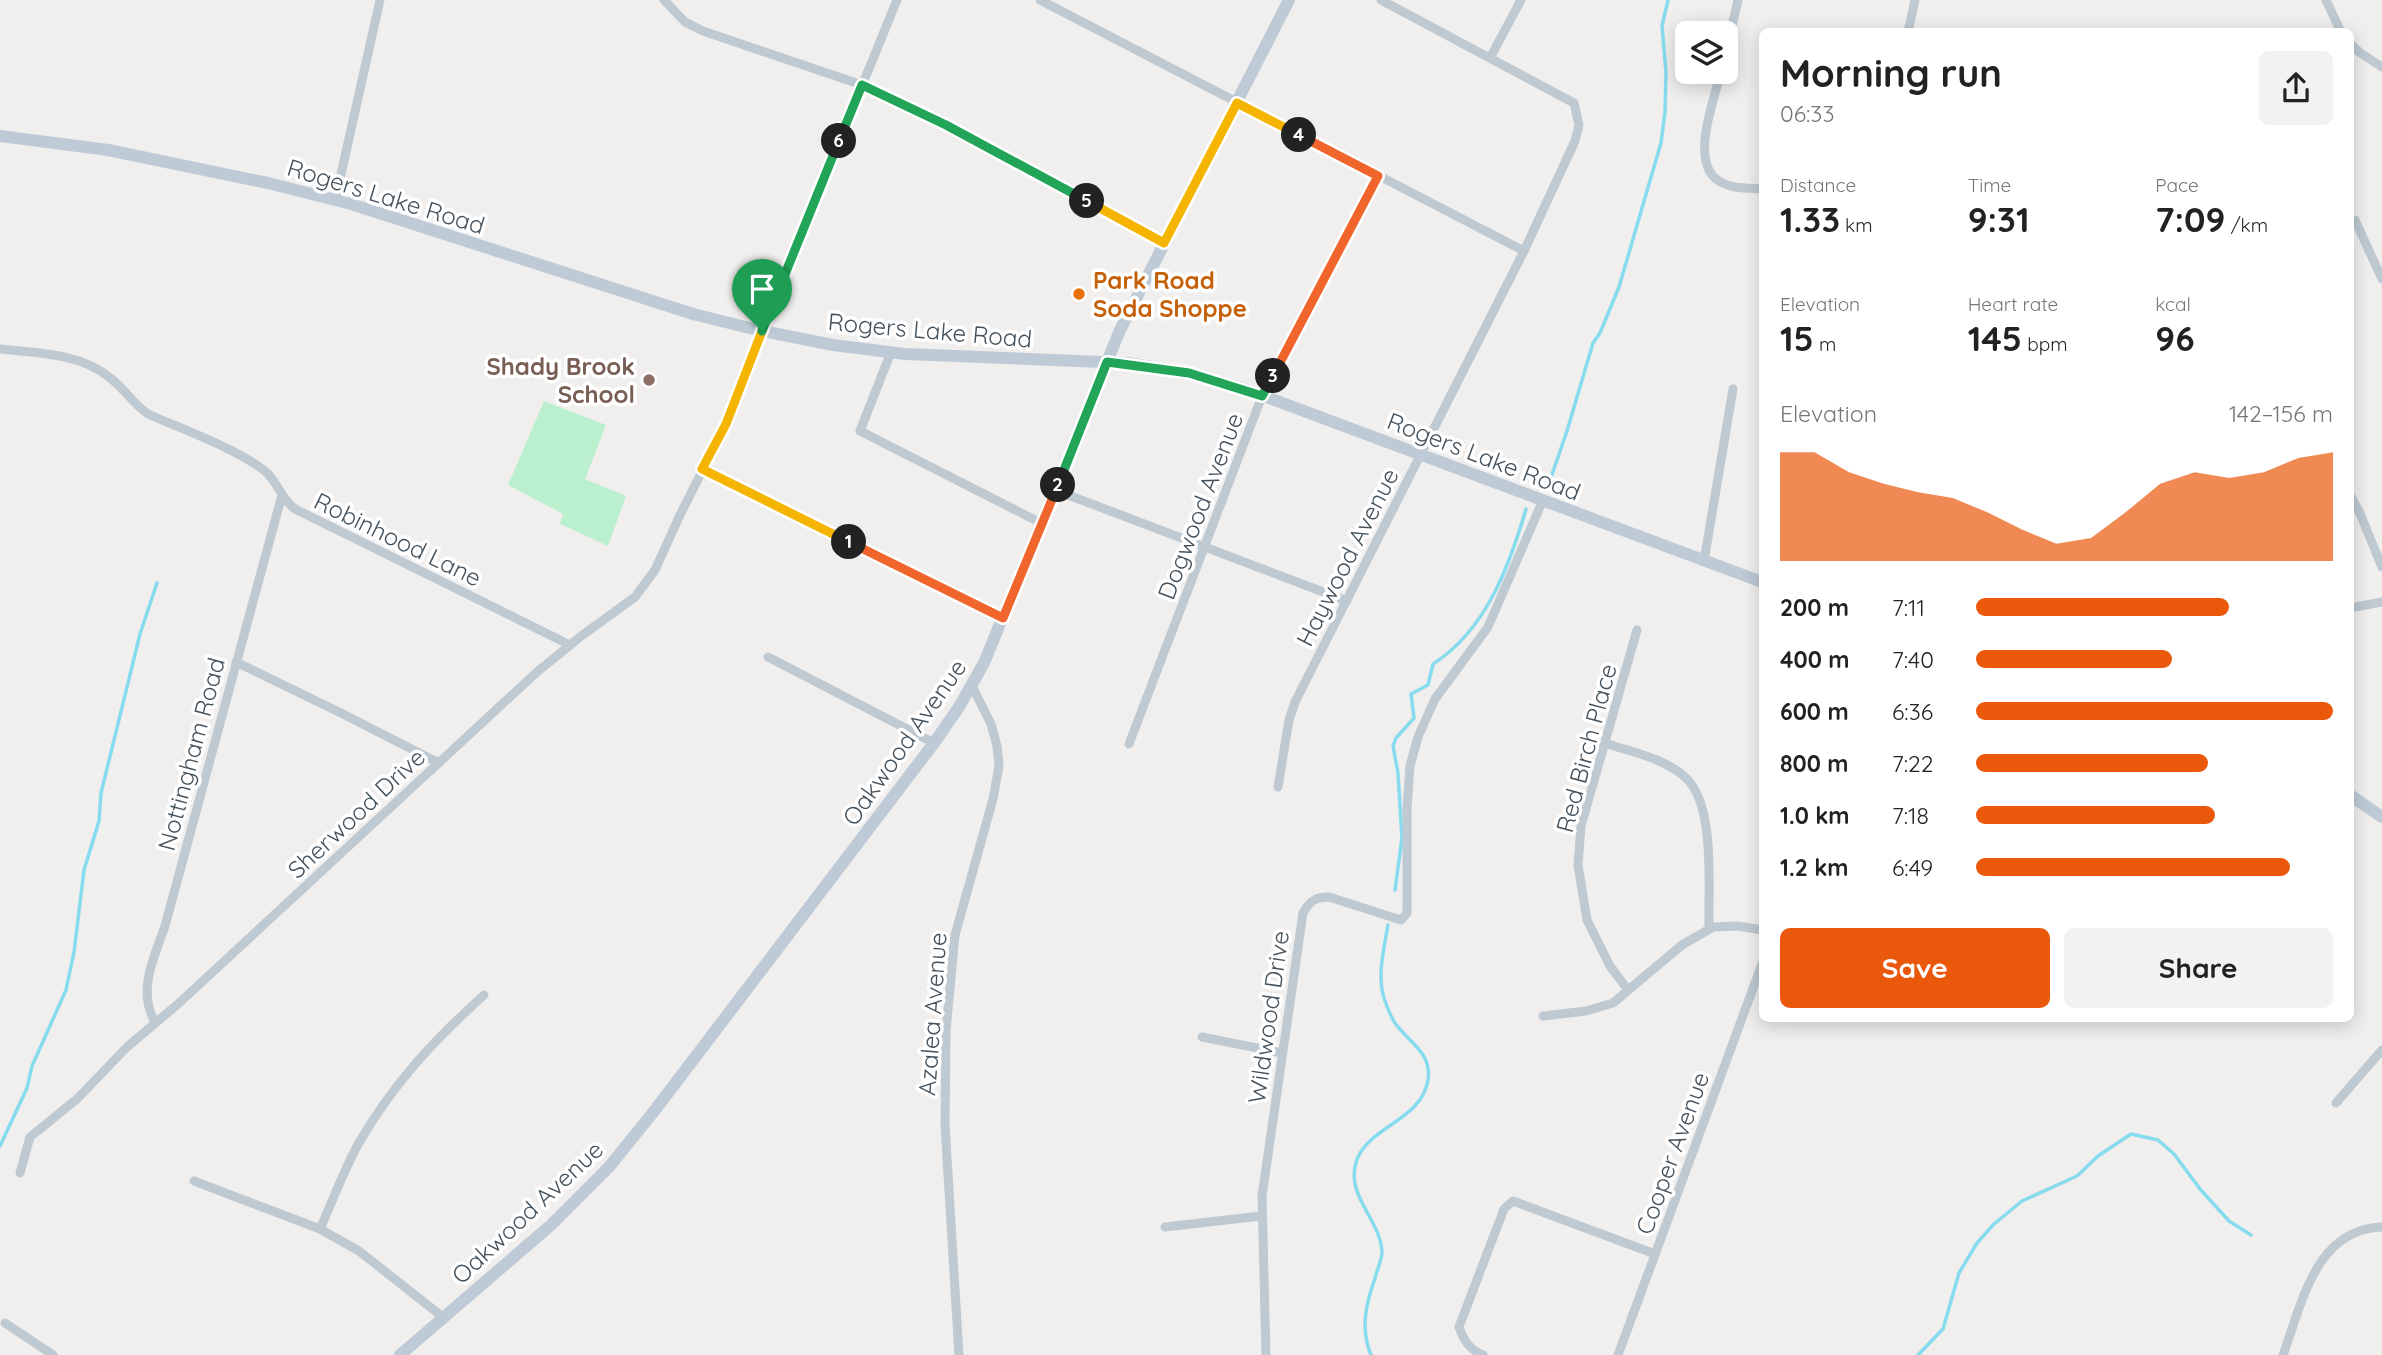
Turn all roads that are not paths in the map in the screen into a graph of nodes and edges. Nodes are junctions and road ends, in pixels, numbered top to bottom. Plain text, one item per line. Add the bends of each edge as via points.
1 (380, 0) edge
2 (664, 0) edge
3 (897, 0) edge
4 (1040, 0) edge
5 (1289, 0) edge
6 (1381, 0) edge
7 (1521, 0) edge
8 (1738, 0) edge
9 (1915, 0) edge
10 (2326, 0) edge
11 (1733, 21) edge
12 (1909, 28) edge
13 (2339, 28) edge
14 (2354, 47) edge
15 (1490, 58) junction
16 (2382, 67) edge
17 (1718, 84) edge
18 (862, 85) junction
19 (1237, 103) junction
20 (0, 137) edge
21 (1378, 176) junction
22 (1759, 189) edge
23 (335, 201) junction
24 (2355, 220) dead end
25 (1164, 243) junction
26 (1524, 251) junction
27 (2382, 279) edge
28 (762, 331) junction
29 (0, 349) edge
30 (891, 352) junction
31 (1107, 362) junction
32 (1733, 389) dead end
33 (1262, 396) junction
34 (1421, 455) junction
35 (702, 469) junction
36 (1055, 491) junction
37 (282, 495) junction
38 (1543, 500) junction
39 (2354, 502) edge
40 (1041, 523) junction
41 (1205, 547) junction
42 (1704, 561) junction
43 (2382, 567) edge
44 (1759, 581) edge
45 (1347, 601) junction
46 (2382, 602) edge
47 (2354, 607) edge
48 (1003, 618) junction
49 (1637, 630) dead end
50 (570, 645) junction
51 (768, 657) dead end
52 (236, 662) junction
53 (972, 687) junction
54 (934, 743) junction
55 (1605, 743) junction
56 (1129, 744) dead end
57 (439, 763) junction
58 (1278, 786) dead end
59 (2354, 798) edge
60 (2382, 817) edge
61 (1709, 929) junction
62 (1759, 930) edge
63 (1759, 972) edge
64 (1628, 990) junction
65 (484, 995) dead end
66 (1543, 1016) dead end
67 (155, 1023) junction
68 (1202, 1037) dead end
69 (2382, 1050) edge
70 (1282, 1053) junction
71 (2336, 1103) dead end
72 (20, 1172) dead end
73 (194, 1181) dead end
74 (1261, 1216) junction
75 (1165, 1227) dead end
76 (2382, 1227) edge
77 (320, 1229) junction
78 (1655, 1254) junction
79 (444, 1318) junction
80 (5, 1323) dead end
81 (53, 1355) edge
82 (400, 1355) edge
83 (959, 1355) edge
84 (1266, 1355) edge
85 (1483, 1355) edge
86 (1618, 1355) edge
87 (2283, 1355) edge

1 - 23 street
2 - 18 street via 685,22 703,31
3 - 18 street, Sherwood Drive
4 - 19 street
5 - 19 main road, Oakwood Avenue
6 - 15 street
7 - 15 street
8 - 11 street
9 - 12 street
10 - 13 street
14 - 16 street
15 - 26 street, Haywood Avenue via 1574,103 1579,125 1576,141
17 - 22 street via 1704,162 1720,182
18 - 25 street
18 - 28 street, Sherwood Drive
19 - 21 street
19 - 25 main road, Oakwood Avenue
20 - 23 main road, Rogers Lake Road via 169,162
21 - 26 street
21 - 33 street, Dogwood Avenue
23 - 28 main road, Rogers Lake Road via 682,311
24 - 27 street
25 - 31 main road, Oakwood Avenue
26 - 34 street, Haywood Avenue
28 - 30 main road, Rogers Lake Road
28 - 35 street, Sherwood Drive via 726,424
29 - 37 street, Robinhood Lane via 61,356 91,366 148,414 247,459 267,473
30 - 31 main road, Rogers Lake Road
30 - 40 street via 860,431
31 - 33 main road, Rogers Lake Road via 1189,373
31 - 36 main road, Oakwood Avenue
32 - 42 street
33 - 34 main road, Rogers Lake Road
33 - 41 street, Dogwood Avenue
34 - 38 main road, Rogers Lake Road
34 - 45 street, Haywood Avenue
35 - 48 street
35 - 50 street, Sherwood Drive via 654,570 635,597
36 - 40 main road, Oakwood Avenue
36 - 41 street
37 - 50 street, Robinhood Lane via 295,509
37 - 52 street, Nottingham Road
38 - 42 main road, Rogers Lake Road
38 - 70 street, Wildwood Drive via 1488,627 1435,699 1418,737 1407,808 1407,913 1401,920 1329,897 1310,901 1299,930
39 - 43 street
40 - 48 main road, Oakwood Avenue
41 - 45 street
41 - 56 street, Dogwood Avenue
42 - 44 main road, Rogers Lake Road
45 - 58 street, Haywood Avenue via 1295,702
46 - 47 street
48 - 53 main road, Oakwood Avenue
49 - 55 street, Red Birch Place
50 - 57 street, Sherwood Drive
51 - 54 street
52 - 57 street
52 - 67 street, Nottingham Road via 166,926 149,970 149,1008
53 - 54 main road, Oakwood Avenue
53 - 83 street, Azalea Avenue via 990,724 999,766 955,935 946,1031 945,1125
54 - 79 main road, Oakwood Avenue via 609,1167 551,1225
55 - 61 street via 1663,763 1686,778 1700,799 1707,824
55 - 64 street, Red Birch Place via 1581,826 1578,865 1587,920
57 - 67 street, Sherwood Drive
59 - 60 main road
61 - 62 street
61 - 64 street
63 - 78 street, Cooper Avenue
64 - 66 street via 1613,1003
65 - 77 street via 439,1036 395,1086 359,1142
67 - 72 street, Sherwood Drive via 30,1137
68 - 70 street
69 - 71 street
70 - 74 street, Wildwood Drive
73 - 77 street
74 - 75 street
74 - 84 street, Wildwood Drive
76 - 87 street via 2347,1235 2321,1261
77 - 79 street via 359,1251
78 - 85 street via 1513,1201 1503,1209 1459,1327 1472,1350
78 - 86 street, Cooper Avenue
79 - 82 main road, Oakwood Avenue
80 - 81 street

